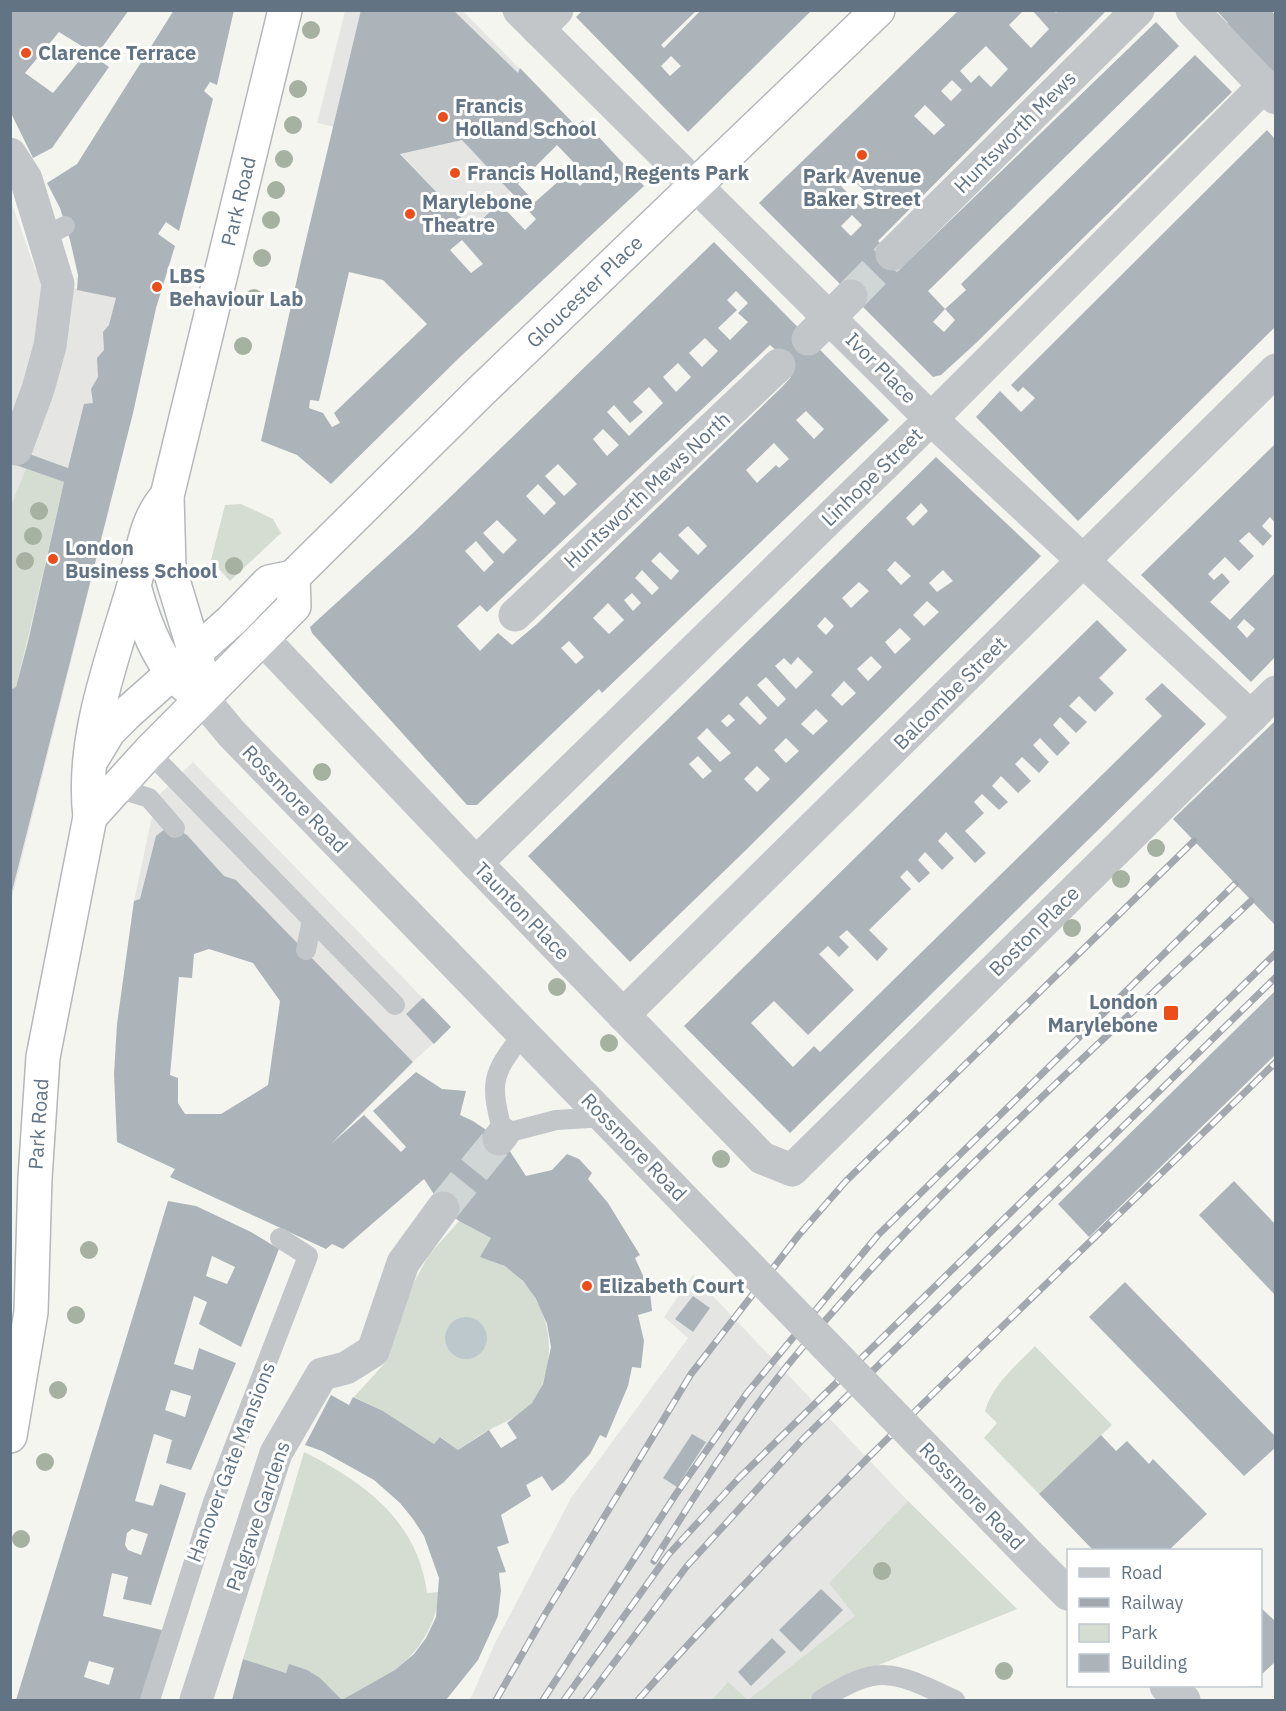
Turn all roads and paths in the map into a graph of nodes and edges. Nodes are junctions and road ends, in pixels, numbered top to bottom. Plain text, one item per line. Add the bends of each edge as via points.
1 (285, 10) edge
2 (878, 10) edge
3 (1138, 10) edge
4 (1192, 10) edge
5 (538, 17) edge
6 (1270, 92) edge
7 (10, 154) edge
8 (697, 187) junction
9 (892, 254) tunnel mouth
10 (779, 365) dead end
11 (1275, 370) edge
12 (932, 419) junction
13 (16, 449) dead end
14 (167, 496) junction
15 (1084, 560) junction
16 (293, 577) junction
17 (134, 586) junction
18 (515, 615) dead end
19 (262, 638) junction
20 (184, 662) junction
21 (1275, 692) edge
22 (202, 698) junction
23 (1251, 717) junction
24 (149, 752) junction
25 (92, 759) junction
26 (118, 788) junction
27 (90, 817) junction
28 (175, 828) dead end
29 (476, 863) junction
30 (312, 920) junction
31 (306, 950) dead end
32 (394, 1005) dead end
33 (623, 1015) junction
34 (524, 1033) junction
35 (606, 1117) junction
36 (792, 1170) joint
37 (443, 1208) tunnel mouth
38 (280, 1238) dead end
39 (10, 1436) edge
40 (1067, 1593) edge
41 (1167, 1687) edge
42 (150, 1701) edge
43 (196, 1701) edge
44 (821, 1701) edge
45 (955, 1701) edge
46 (1184, 1701) edge

1 - 14 highway, Park Road
2 - 8 highway, Gloucester Place
3 - 9 street, Huntsworth Mews
4 - 6 street
5 - 8 street, Ivor Place
6 - 12 street, Linhope Street
7 - 13 street via 55,231 58,284 55,320 38,389
8 - 12 street, Ivor Place
8 - 16 highway, Gloucester Place via 480,392
10 - 18 street, Huntsworth Mews North
11 - 15 street, Balcombe Street
12 - 15 street, Ivor Place
12 - 29 street, Linhope Street
14 - 17 highway, Park Road via 151,519
14 - 20 highway, Park Road via 169,567
15 - 23 street, Ivor Place
15 - 33 street, Balcombe Street
16 - 19 highway via 294,606
16 - 20 highway, Gloucester Place via 269,582
17 - 20 highway, Park Road via 150,630
17 - 25 highway, Park Road via 97,711
19 - 22 highway
19 - 29 street, Taunton Place
20 - 22 highway, Park Road via 203,686
20 - 25 highway, Park Road via 109,731
21 - 23 street, Boston Place
22 - 24 highway
22 - 34 street, Rossmore Road via 232,734
23 - 36 street, Boston Place
24 - 26 highway
24 - 30 lane
25 - 27 highway, Park Road via 86,783
26 - 27 highway
26 - 28 lane via 149,798
27 - 39 highway, Park Road via 43,1057 31,1312
29 - 33 street, Taunton Place
30 - 31 lane
30 - 32 lane
33 - 36 street, Taunton Place via 762,1158
34 - 35 street, Rossmore Road
34 - 35 lane via 495,1079 493,1091 501,1137 556,1120
35 - 40 street, Rossmore Road, bridge
37 - 43 street, Palgrave Gardens via 403,1263 373,1350 346,1368 322,1374 276,1453
38 - 42 lane, Hanover Gate Mansions via 308,1256 213,1502
41 - 46 street
44 - 45 lane via 846,1684 881,1673 904,1677

